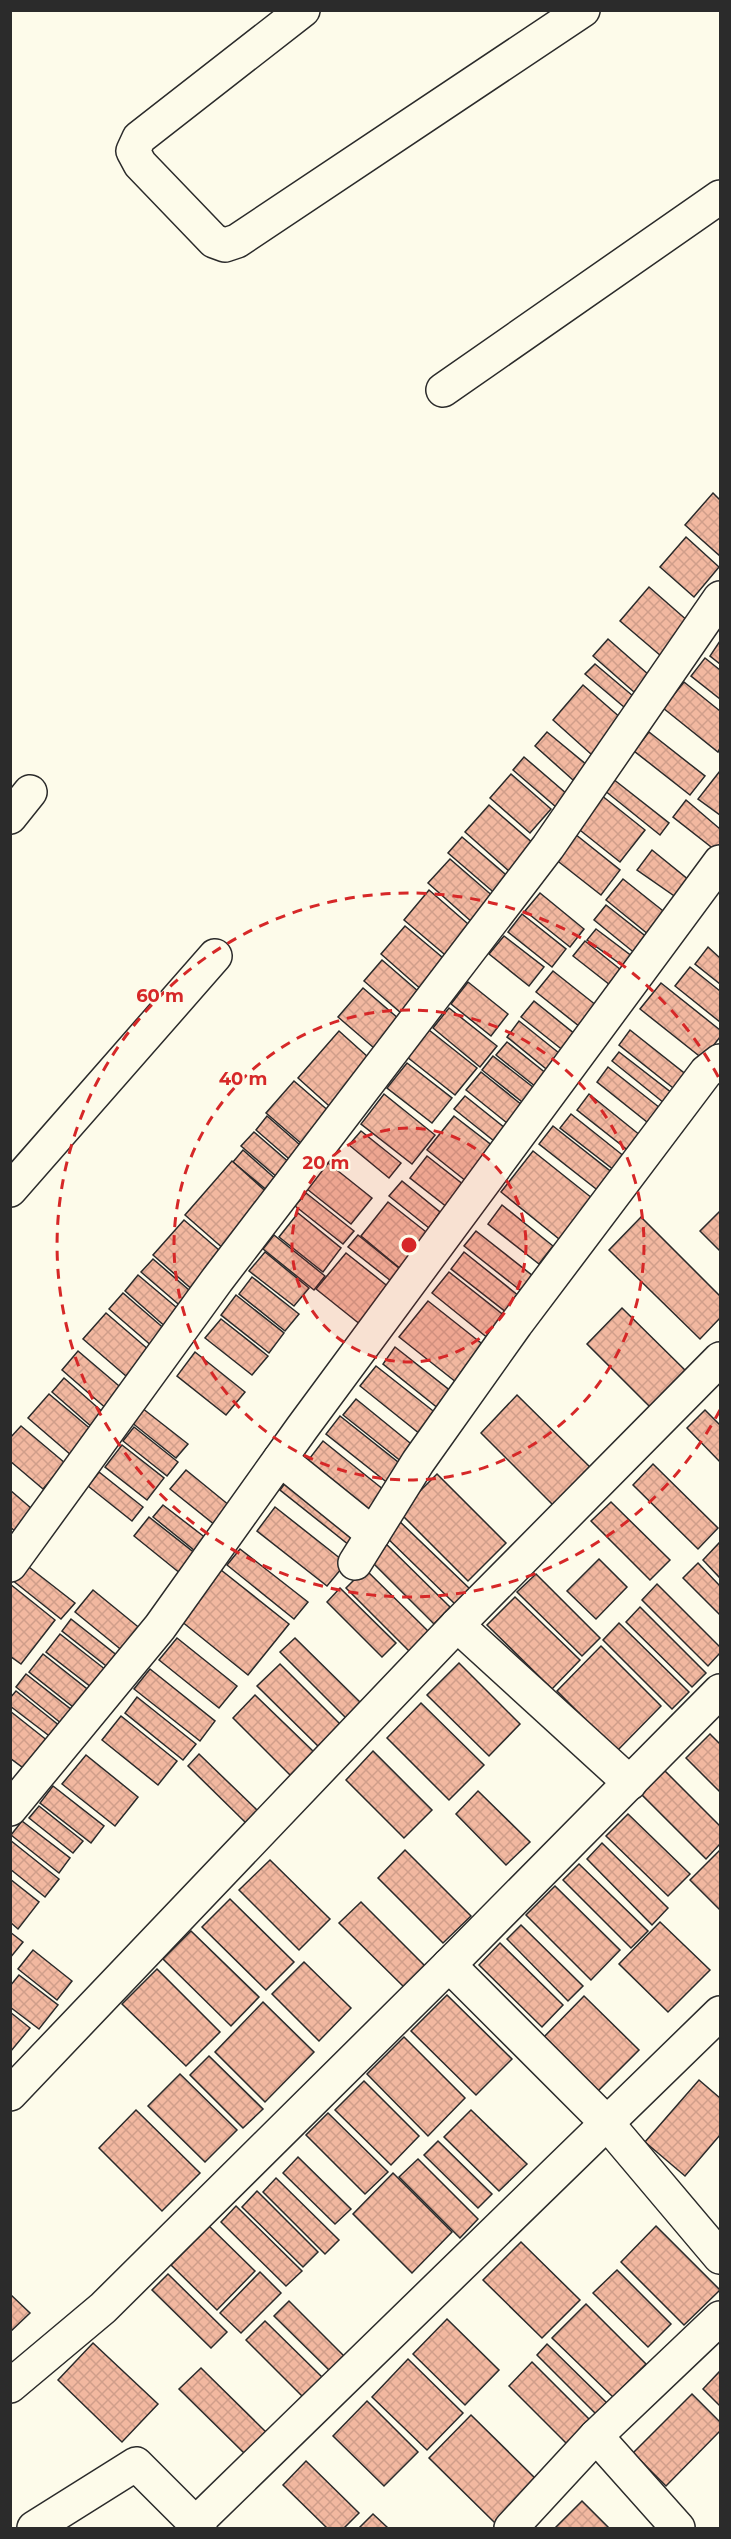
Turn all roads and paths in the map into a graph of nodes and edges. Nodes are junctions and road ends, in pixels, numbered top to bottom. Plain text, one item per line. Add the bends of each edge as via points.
1 (303, 10) edge
2 (583, 10) edge
3 (720, 197) edge
4 (443, 390) dead end
5 (720, 598) edge
6 (720, 862) edge
7 (216, 956) dead end
8 (720, 1061) edge
9 (10, 1190) edge
10 (720, 1359) edge
11 (280, 1459) junction
12 (374, 1534) junction
13 (356, 1563) dead end
14 (10, 1565) edge
15 (457, 1625) junction
16 (720, 1691) edge
17 (630, 1783) junction
18 (10, 1809) edge
19 (449, 1965) junction
20 (720, 2013) edge
21 (10, 2094) edge
22 (606, 2122) junction
23 (720, 2257) edge
24 (720, 2318) edge
25 (10, 2386) edge
26 (596, 2436) junction
27 (198, 2526) edge
28 (34, 2529) edge
29 (511, 2529) edge
30 (678, 2529) edge

1 - 2 street via 139,138 133,152 214,241 237,242
3 - 4 street
5 - 14 street via 548,847 217,1280
6 - 11 street
7 - 9 street
8 - 12 street via 706,1072 516,1324 418,1462
10 - 15 street
11 - 12 street
11 - 18 street via 159,1627
12 - 13 street
15 - 17 street
15 - 21 street
16 - 17 street
17 - 19 street
19 - 22 street
19 - 25 street via 103,2308
20 - 22 street
22 - 23 street
22 - 27 street
24 - 26 street
26 - 29 street
26 - 30 street
27 - 28 street via 136,2464

